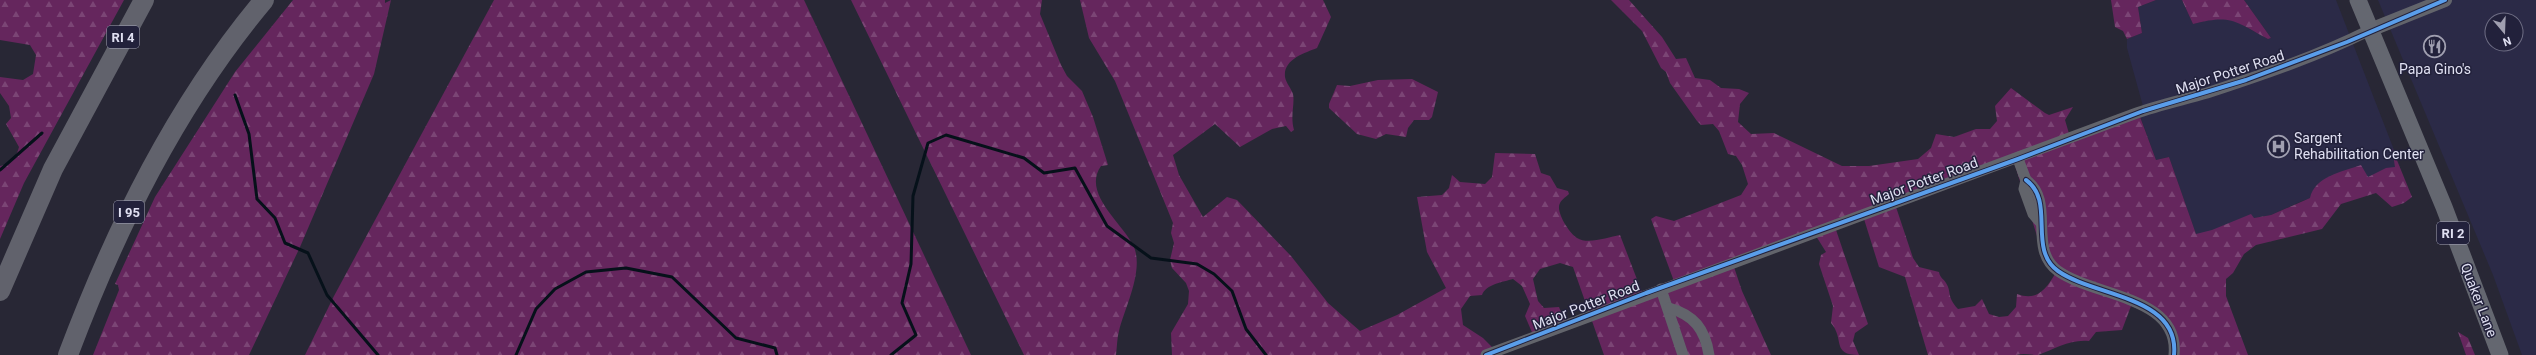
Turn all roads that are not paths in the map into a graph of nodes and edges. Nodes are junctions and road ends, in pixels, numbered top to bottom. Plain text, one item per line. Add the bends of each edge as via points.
1 (144, 0) edge
2 (152, 0) edge
3 (264, 0) edge
4 (2358, 0) edge
5 (2445, 0) edge
6 (2370, 30) junction
7 (103, 74) junction
8 (2018, 159) junction
9 (1661, 289) junction
10 (0, 291) edge
11 (1669, 308) junction
12 (68, 355) edge
13 (1486, 355) edge
14 (1683, 355) edge
15 (1708, 355) edge
16 (2174, 355) edge
17 (2500, 355) edge

1 - 7 highway, RI 4
2 - 7 highway
3 - 12 highway, I 95 via 205,77 168,137 120,231
4 - 6 main road, Quaker Lane / RI 2
5 - 6 street
6 - 8 street, Major Potter Road via 2347,42 2246,80 2143,111
6 - 17 main road, Quaker Lane / RI 2 via 2444,207
7 - 10 highway via 53,169
8 - 9 street, Major Potter Road
8 - 16 street via 2026,180 2024,189 2033,214 2040,222 2044,251 2053,267 2082,284 2155,311 2165,320 2170,330
9 - 11 street
9 - 13 street, Major Potter Road
11 - 14 street
11 - 15 street via 1692,317 1700,326

